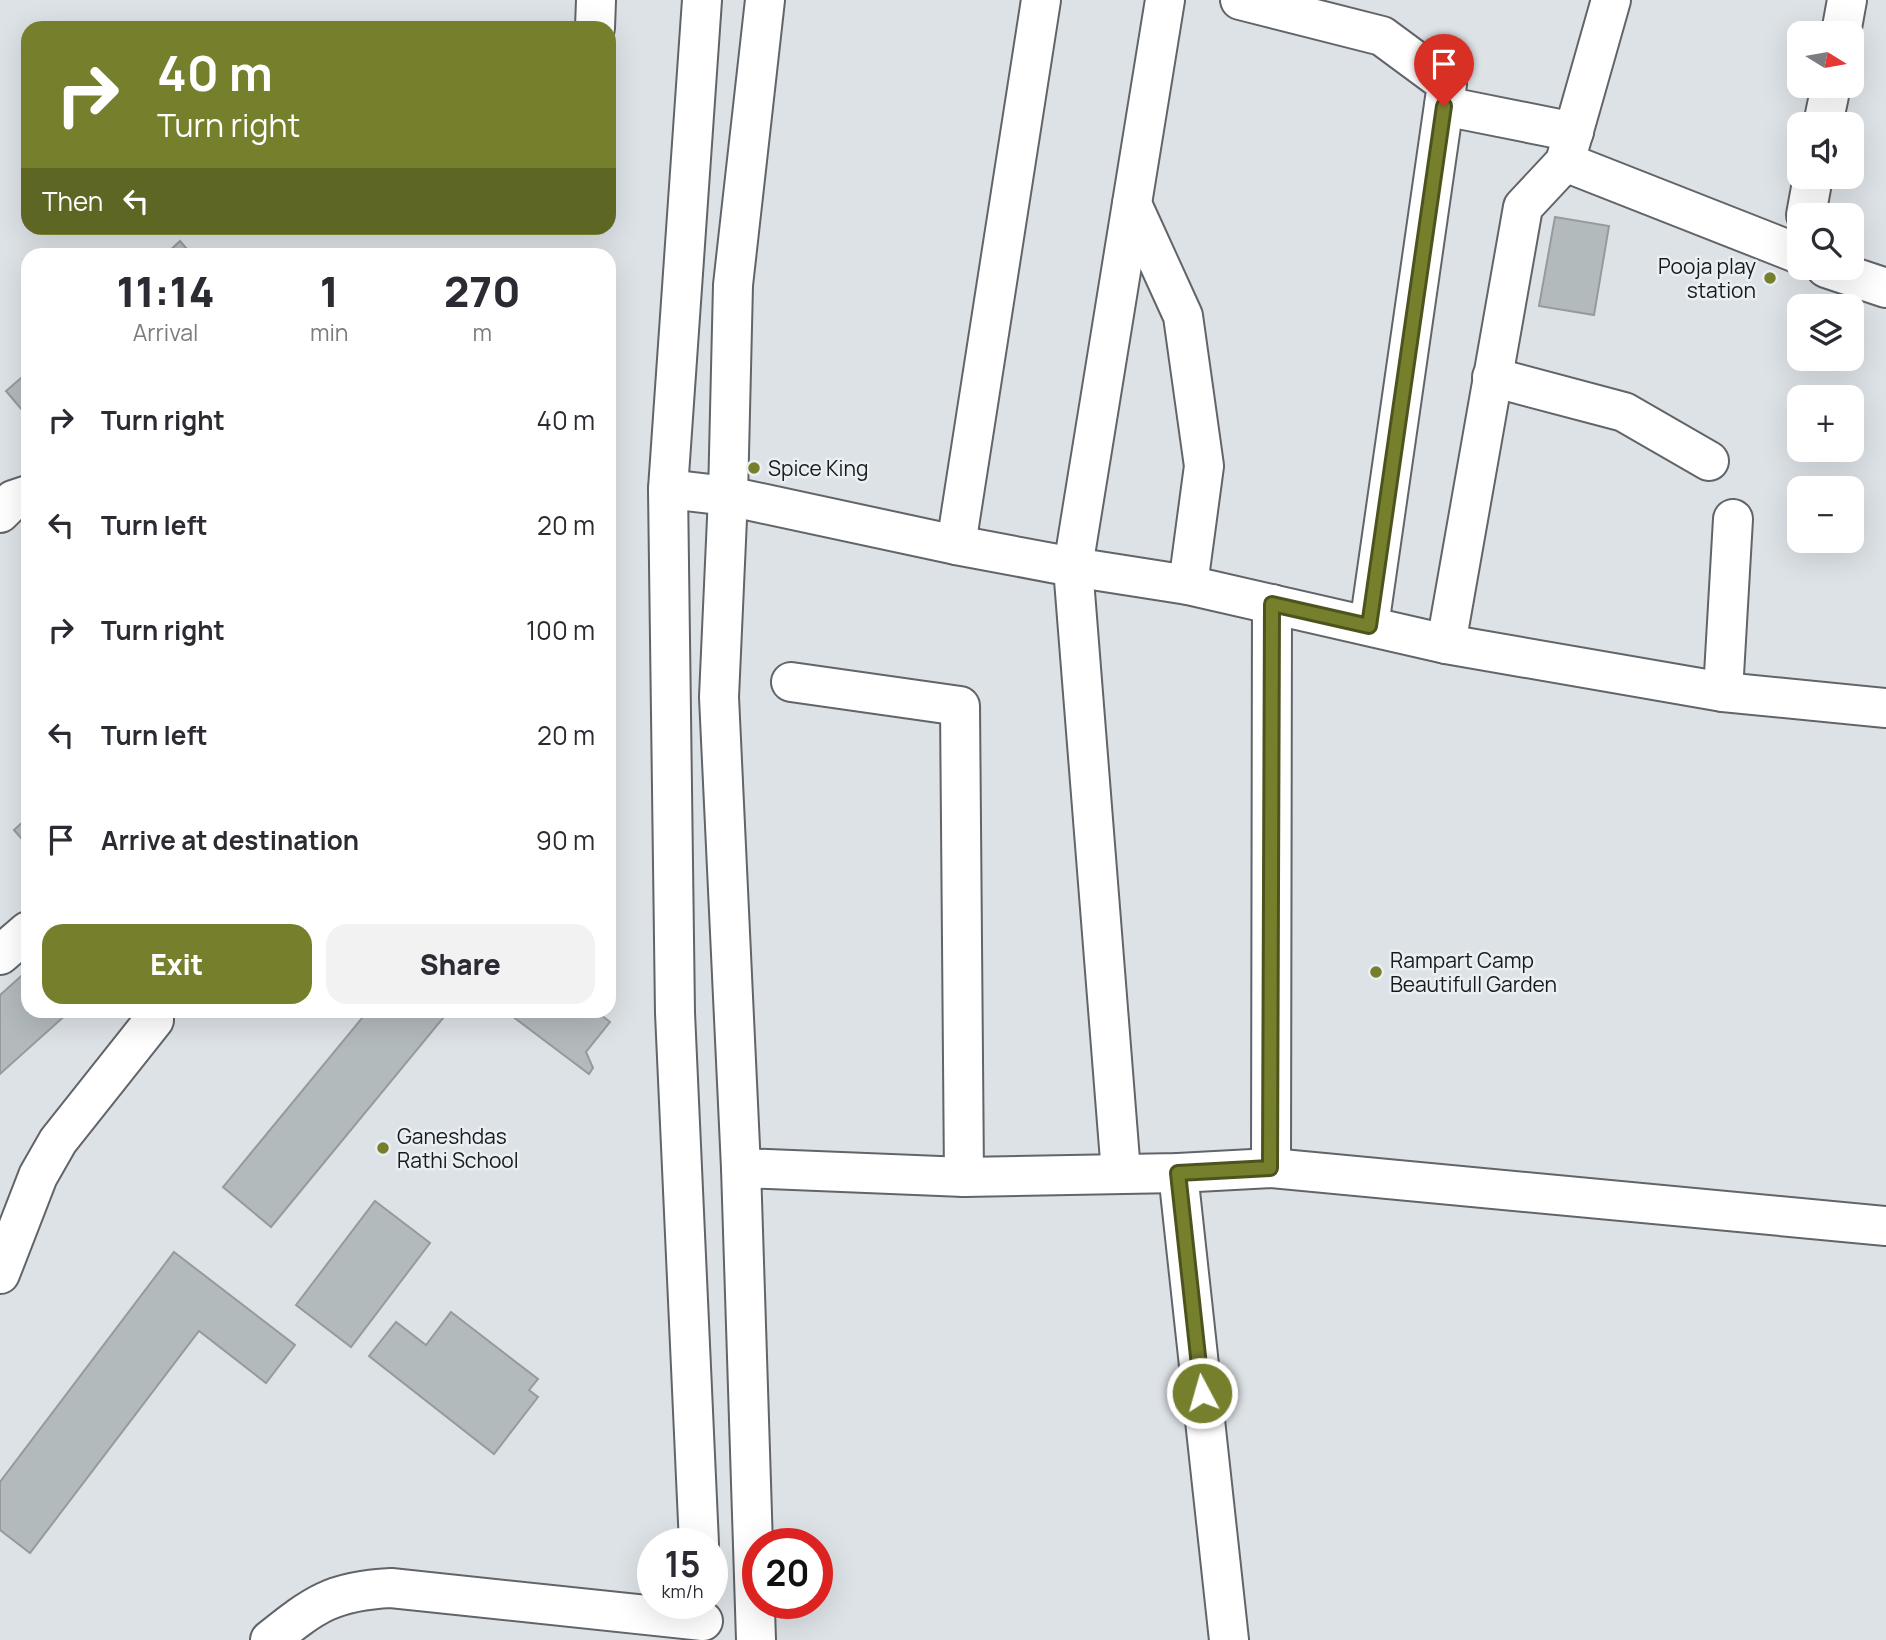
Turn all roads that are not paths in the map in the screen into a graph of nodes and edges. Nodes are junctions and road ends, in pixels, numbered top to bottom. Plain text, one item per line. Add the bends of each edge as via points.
1 (597, 0) edge
2 (702, 0) edge
3 (765, 0) edge
4 (1041, 0) edge
5 (1165, 0) edge
6 (1240, 0) edge
7 (1611, 0) edge
8 (1847, 0) edge
9 (596, 21) edge
10 (1843, 21) edge
11 (1444, 106) junction
12 (1570, 147) junction
13 (1132, 204) junction
14 (1787, 248) edge
15 (1862, 280) edge
16 (1886, 288) edge
17 (1492, 377) junction
18 (1709, 461) dead end
19 (668, 489) junction
20 (728, 496) junction
21 (21, 497) edge
22 (0, 513) edge
23 (1733, 519) dead end
24 (956, 545) junction
25 (1073, 567) junction
26 (1188, 585) junction
27 (1272, 604) junction
28 (1369, 626) junction
29 (1446, 644) junction
30 (791, 682) dead end
31 (1723, 692) junction
32 (1886, 707) edge
33 (21, 937) edge
34 (0, 955) edge
35 (154, 1020) dead end
36 (741, 1168) junction
37 (1270, 1168) junction
38 (1121, 1173) junction
39 (1178, 1173) junction
40 (964, 1177) junction
41 (1886, 1226) edge
42 (0, 1274) edge
43 (749, 1415) junction
44 (694, 1419) junction
45 (698, 1528) edge
46 (703, 1621) edge
47 (270, 1640) edge
48 (757, 1640) edge
49 (1229, 1640) edge

1 - 9 street
2 - 19 street
3 - 20 street via 733,285
4 - 24 street
5 - 13 street
6 - 11 street via 1382,36 1447,83
7 - 12 street
8 - 10 street
11 - 12 street
11 - 28 street
12 - 14 street
12 - 17 street via 1523,207
13 - 25 street
13 - 26 street via 1184,316 1204,466
15 - 16 street
17 - 18 street via 1624,412
17 - 29 street
19 - 20 street
19 - 44 street via 675,1013
20 - 24 street
20 - 36 street via 719,697
21 - 22 street
23 - 31 street
24 - 25 street
25 - 26 street
25 - 38 street
26 - 27 street
27 - 28 street
27 - 37 street
28 - 29 street
29 - 31 street
30 - 40 street via 960,706
31 - 32 street
33 - 34 street
35 - 42 street via 58,1141 38,1176
36 - 40 street
36 - 43 street
37 - 39 street
37 - 41 street
38 - 39 street
38 - 40 street
39 - 49 street
43 - 44 street
43 - 48 street
44 - 45 street
46 - 47 street via 381,1588 336,1595 309,1608

